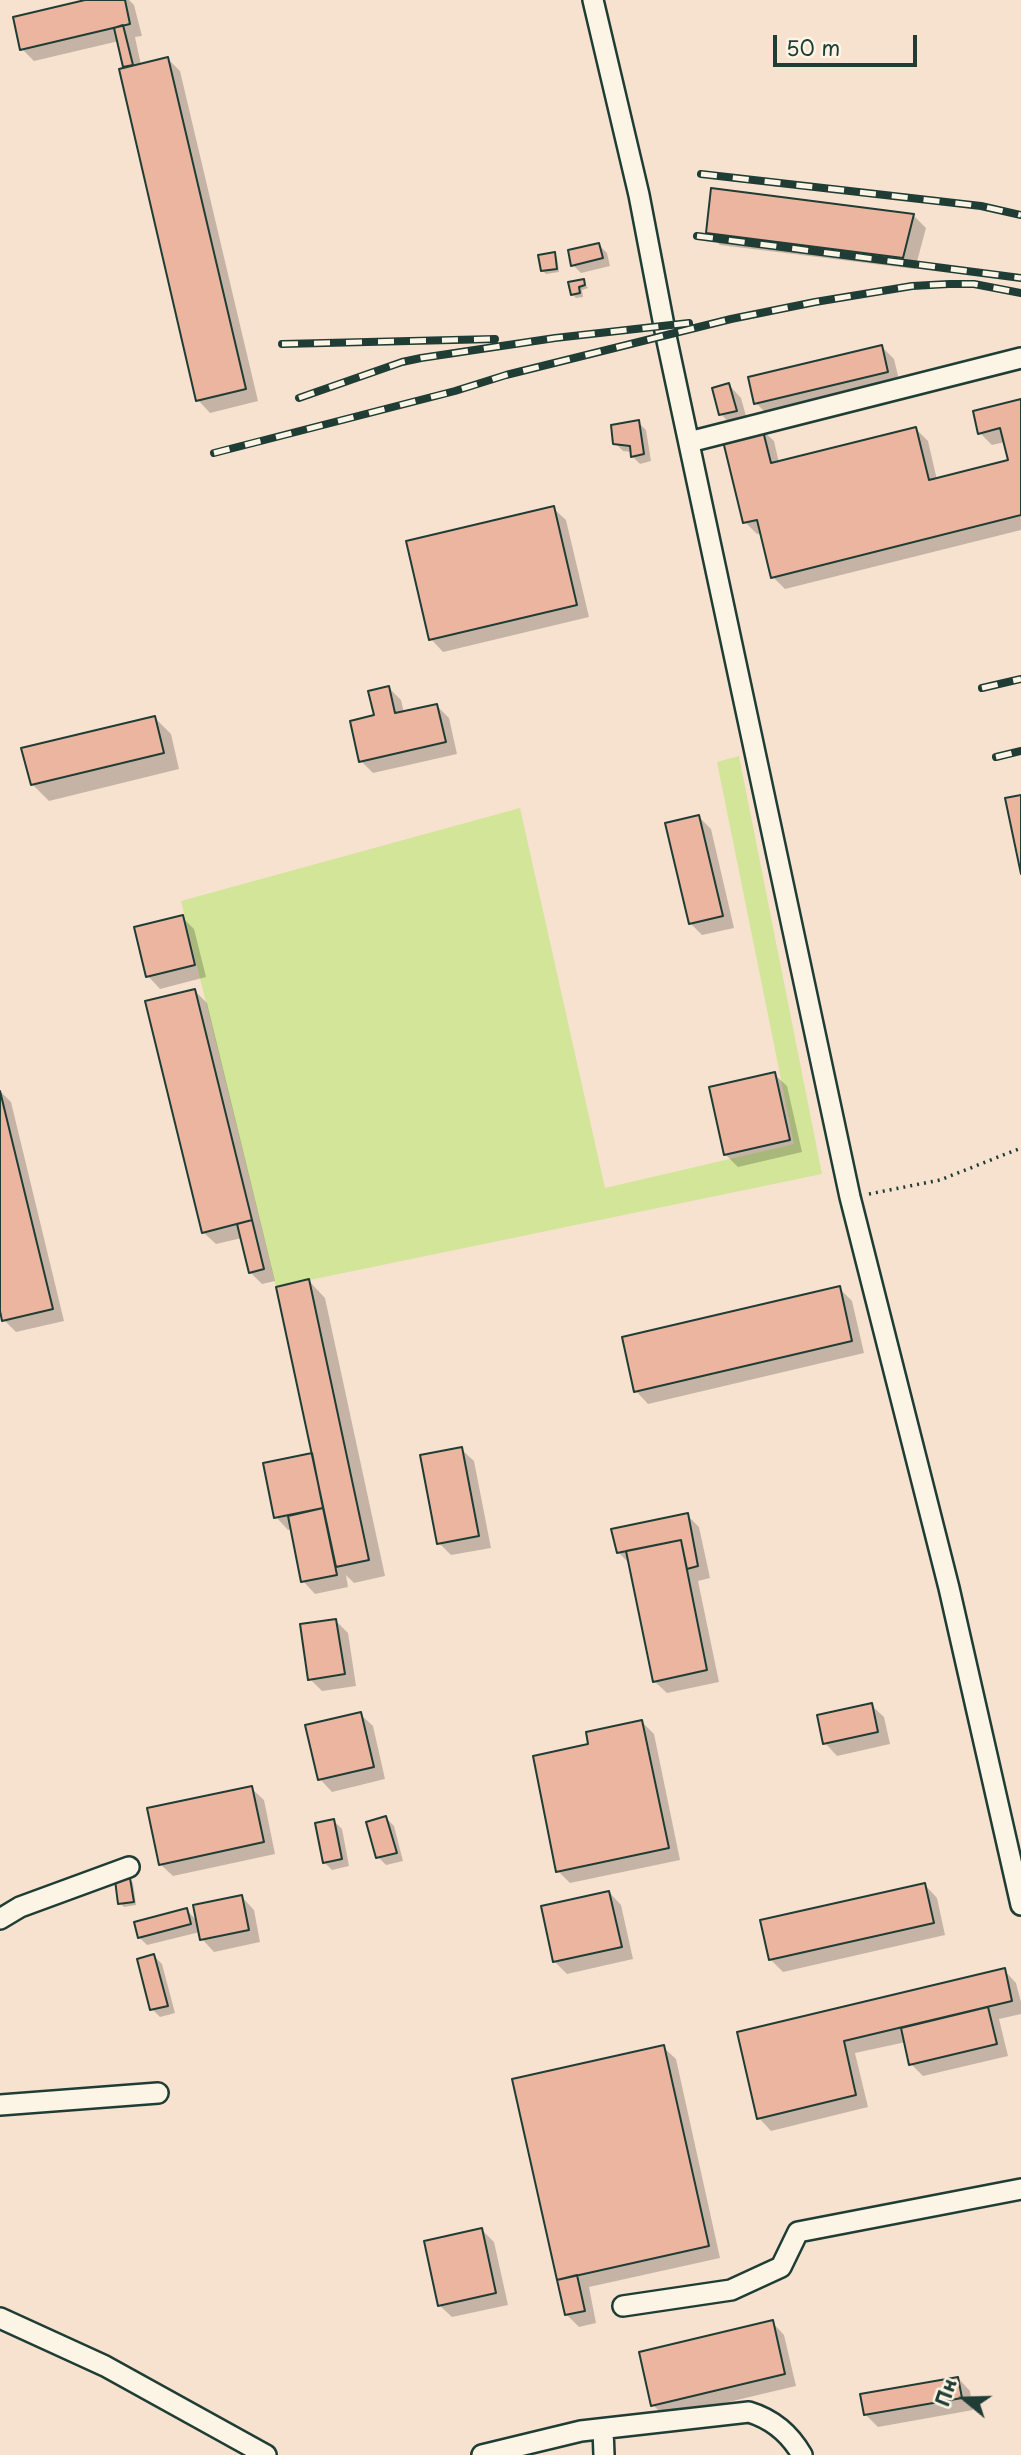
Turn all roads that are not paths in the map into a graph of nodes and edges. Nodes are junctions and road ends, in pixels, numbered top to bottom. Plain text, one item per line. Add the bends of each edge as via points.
1 (593, 0) edge
2 (1021, 358) edge
3 (689, 442) junction
4 (129, 1867) dead end
5 (1021, 1905) edge
6 (0, 1919) edge
7 (158, 2093) dead end
8 (0, 2105) edge
9 (1021, 2189) edge
10 (623, 2306) dead end
11 (0, 2318) edge
12 (603, 2429) junction
13 (265, 2455) edge
14 (482, 2455) edge
15 (604, 2455) edge
16 (802, 2455) edge

1 - 3 street via 639,195
2 - 3 street
3 - 5 street via 850,1197 949,1588
4 - 6 street via 20,1907
7 - 8 street
9 - 10 street via 798,2232 781,2267 731,2290
11 - 13 street via 105,2366
12 - 14 street
12 - 15 street
12 - 16 street via 749,2412 766,2417

